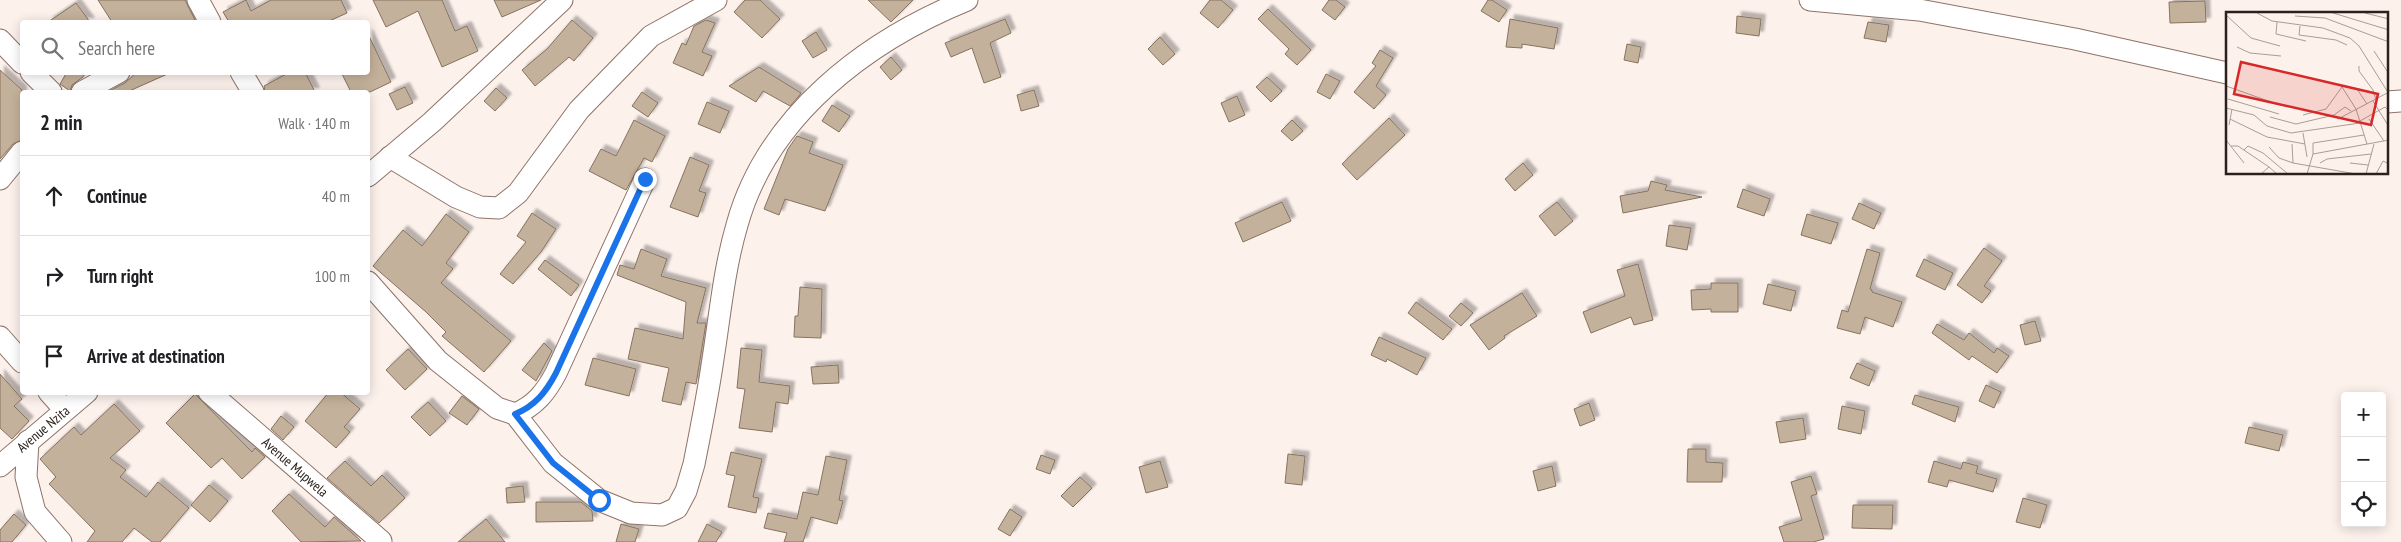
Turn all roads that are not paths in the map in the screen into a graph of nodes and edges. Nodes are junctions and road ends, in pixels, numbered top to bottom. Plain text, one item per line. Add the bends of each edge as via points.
1 (198, 0) edge
2 (562, 0) edge
3 (716, 0) edge
4 (967, 0) edge
5 (1810, 0) edge
6 (209, 20) edge
7 (0, 40) edge
8 (20, 61) edge
9 (2226, 73) edge
10 (35, 75) edge
11 (113, 75) edge
12 (243, 75) edge
13 (49, 90) edge
14 (86, 90) edge
15 (252, 90) edge
16 (2401, 101) edge
17 (2388, 102) edge
18 (20, 154) edge
19 (390, 157) junction
20 (370, 174) edge
21 (0, 179) edge
22 (645, 179) dead end
23 (370, 284) edge
24 (0, 337) edge
25 (20, 360) edge
26 (52, 395) edge
27 (83, 395) edge
28 (212, 395) edge
29 (65, 410) junction
30 (515, 414) junction
31 (28, 441) junction
32 (0, 466) edge
33 (61, 542) edge
34 (381, 542) edge

1 - 6 street
2 - 19 street
3 - 19 street via 651,36 579,110 518,193 499,208 480,207 456,197
4 - 30 street via 927,16 853,65 810,102 781,134 754,177 737,224 725,276 694,464 677,508 662,515 631,513 599,500 553,463
5 - 9 street via 1919,10 2075,38
7 - 8 street
10 - 13 street
11 - 14 street
12 - 15 street
16 - 17 street
18 - 21 street
19 - 20 street
22 - 30 street via 556,373 536,401
23 - 30 street via 438,361 496,408
24 - 25 street
26 - 29 street
27 - 29 street, Avenue Nzita
28 - 34 street, Avenue Mupwela
29 - 31 street, Avenue Nzita
31 - 32 street, Avenue Nzita
31 - 33 street via 26,476 35,512

